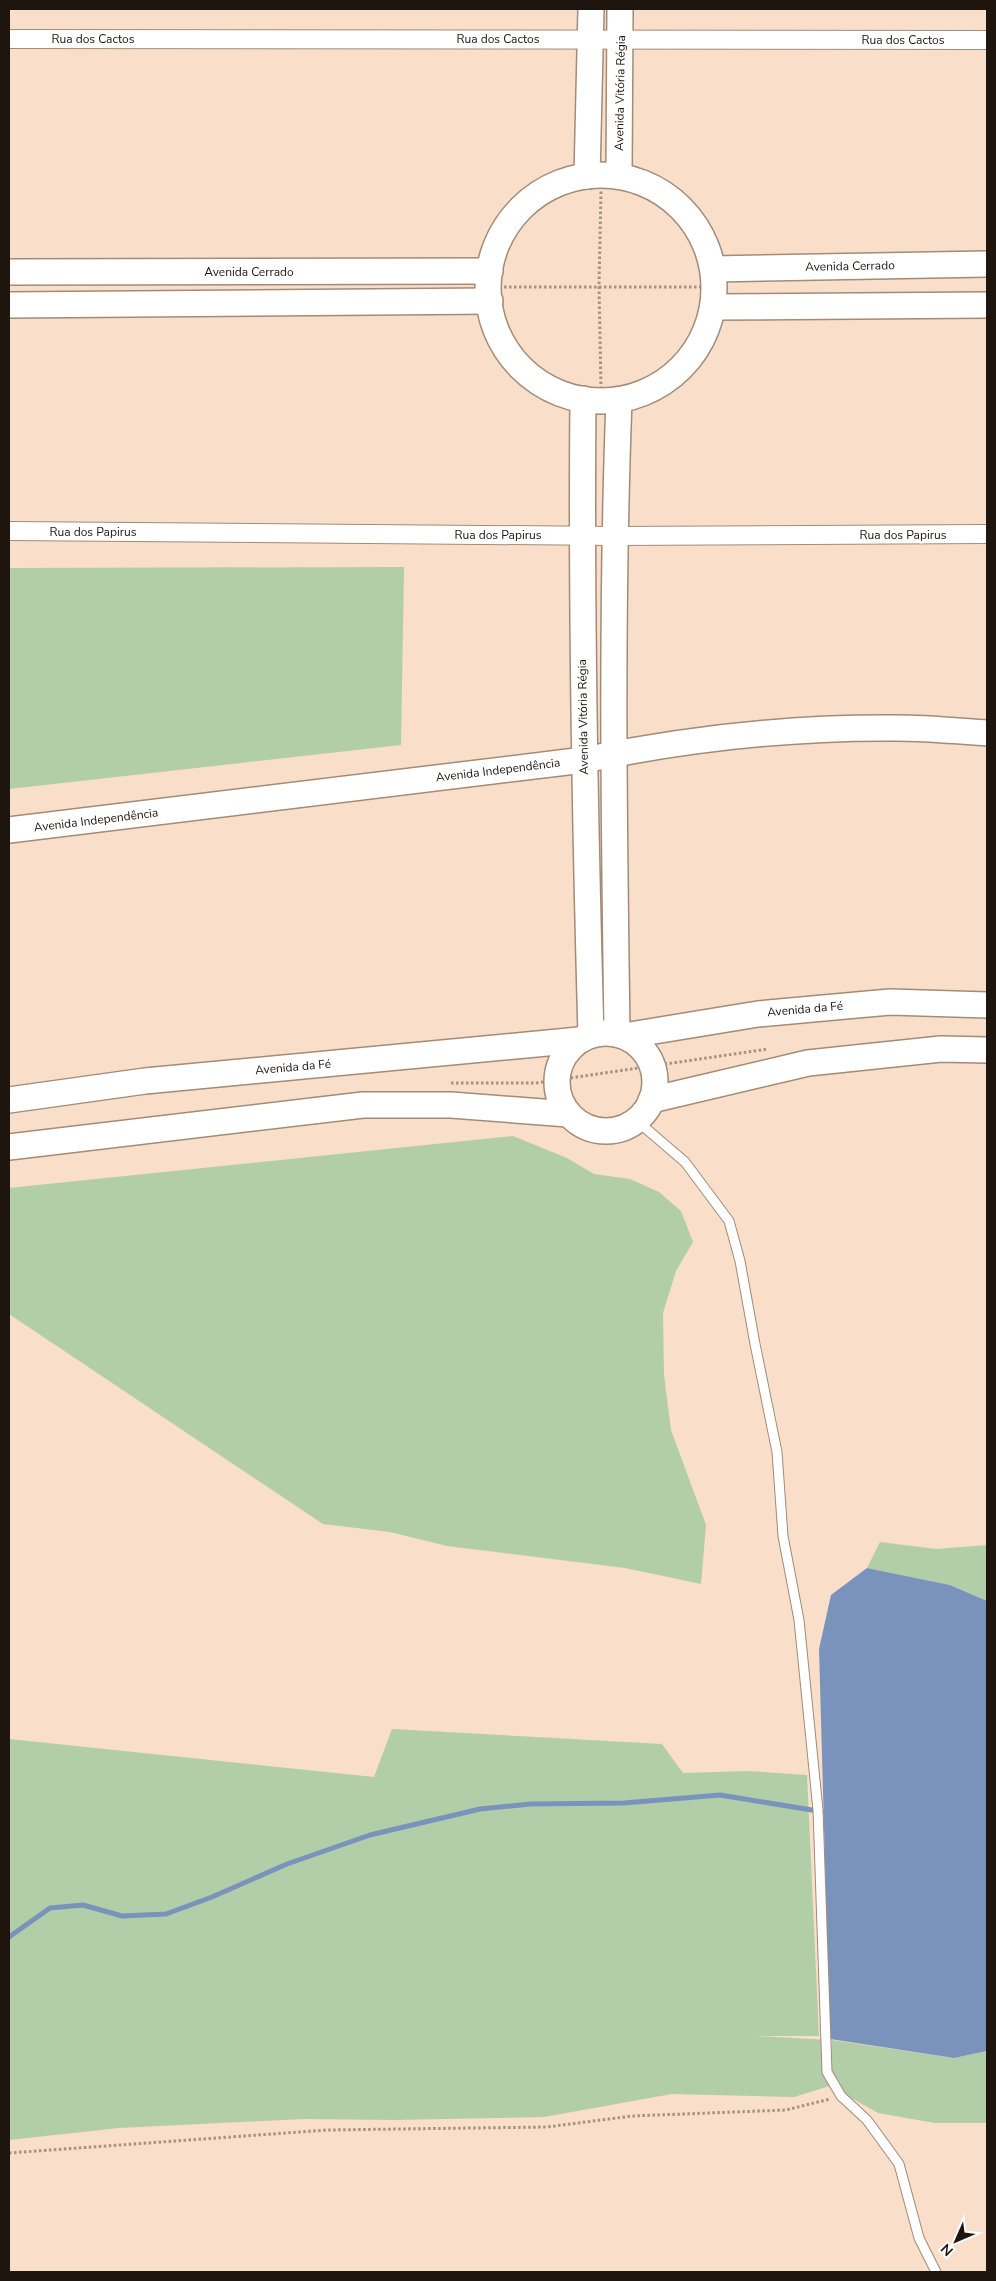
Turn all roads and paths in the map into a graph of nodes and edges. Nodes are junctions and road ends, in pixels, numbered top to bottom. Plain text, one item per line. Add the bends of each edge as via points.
1 (591, 9) edge
2 (620, 9) edge
3 (9, 39) edge
4 (591, 40) junction
5 (621, 40) junction
6 (987, 40) edge
7 (586, 176) junction
8 (619, 176) junction
9 (987, 264) edge
10 (713, 269) junction
11 (490, 271) junction
12 (9, 272) edge
13 (490, 301) junction
14 (9, 305) edge
15 (987, 305) edge
16 (713, 307) junction
17 (583, 399) junction
18 (619, 400) junction
19 (9, 531) edge
20 (987, 534) edge
21 (581, 535) junction
22 (614, 536) junction
23 (987, 732) edge
24 (613, 754) junction
25 (584, 760) junction
26 (9, 830) edge
27 (987, 1005) edge
28 (620, 1035) junction
29 (585, 1037) junction
30 (769, 1049) dead end
31 (987, 1050) edge
32 (652, 1066) junction
33 (557, 1080) junction
34 (447, 1083) dead end
35 (9, 1100) edge
36 (651, 1100) junction
37 (568, 1114) junction
38 (636, 1120) junction
39 (9, 1147) edge
40 (841, 2096) junction
41 (9, 2153) edge
42 (936, 2272) edge

1 - 4 street
2 - 5 street, Avenida Vitória Régia
3 - 4 street, Rua dos Cactos
4 - 5 street, Rua dos Cactos
4 - 7 street
5 - 6 street, Rua dos Cactos
5 - 8 street, Avenida Vitória Régia
7 - 8 street
7 - 11 street via 558,183 533,198 512,218 498,243
8 - 10 street via 652,187 681,207 702,236
9 - 10 street, Avenida Cerrado
10 - 16 street
11 - 12 street, Avenida Cerrado
11 - 13 street
13 - 14 street
13 - 17 street via 494,321 513,358 544,385
15 - 16 street
16 - 18 street via 702,340 681,369 653,389
17 - 18 street
17 - 21 street, Avenida Vitória Régia
18 - 22 street
19 - 21 street, Rua dos Papirus
20 - 22 street, Rua dos Papirus
21 - 22 street, Rua dos Papirus
21 - 25 street, Avenida Vitória Régia
22 - 24 street
23 - 24 street, Avenida Independência via 897,728 764,733
24 - 25 street, Avenida Independência
24 - 28 street
25 - 26 street, Avenida Independência
25 - 29 street, Avenida Vitória Régia
27 - 28 street, Avenida da Fé via 890,1002 758,1014
28 - 29 street, Avenida da Fé via 604,1032
28 - 32 street via 644,1052
29 - 33 street via 568,1049 561,1061
29 - 35 street, Avenida da Fé via 145,1081
30 - 32 path
31 - 36 street via 941,1049 808,1063
32 - 33 path
32 - 36 street via 654,1088
33 - 34 path
33 - 37 street via 561,1102
36 - 38 street
37 - 38 street via 594,1129 623,1128
37 - 39 street via 451,1105 362,1105
38 - 40 lane via 685,1162 729,1221 740,1260 777,1452 783,1536 800,1620 818,1810 827,2072
40 - 41 path via 786,2110 632,2116 547,2127 327,2130
40 - 42 lane via 867,2120 899,2164 919,2238

